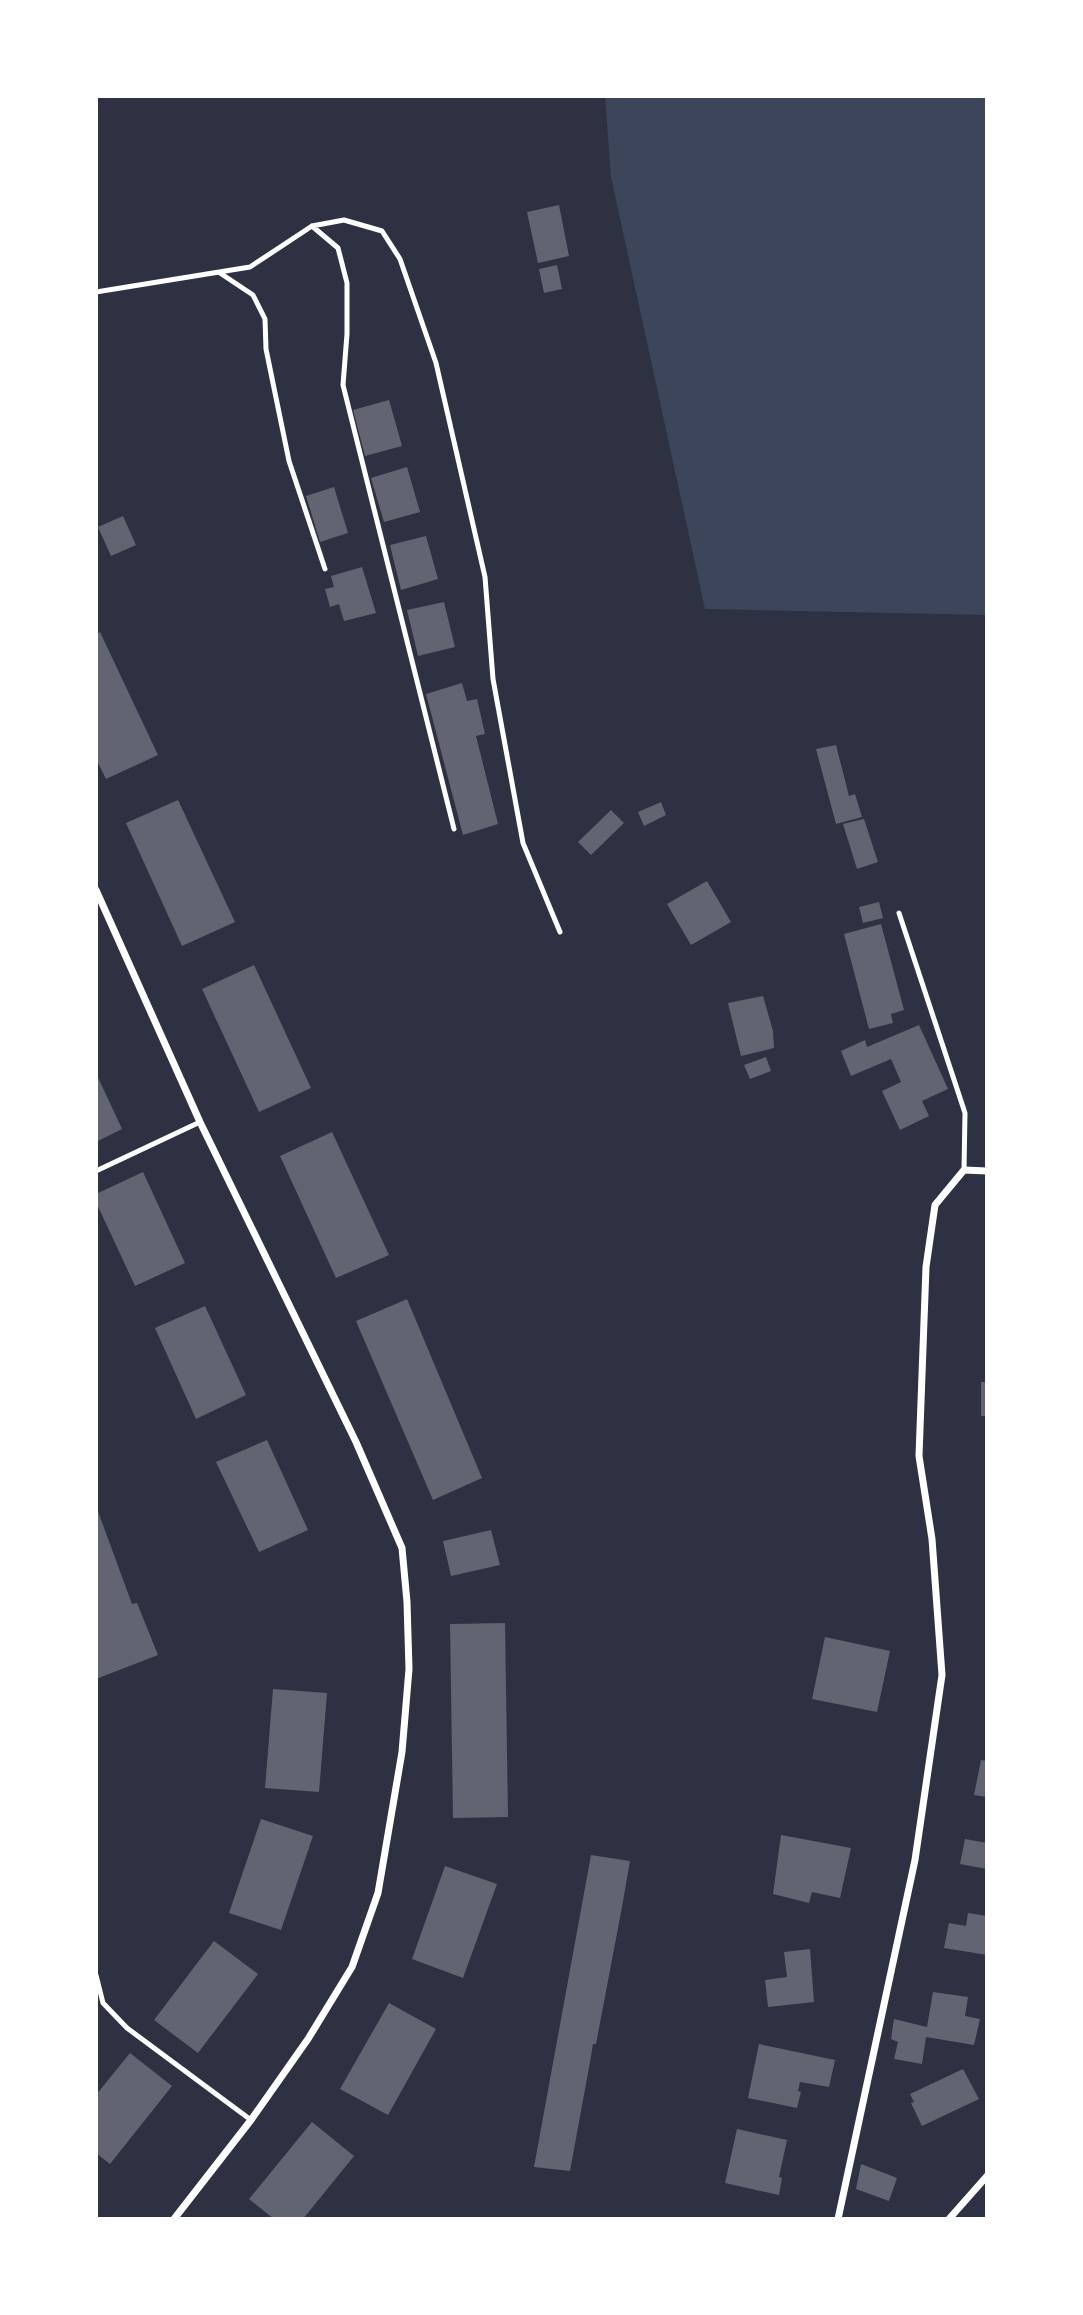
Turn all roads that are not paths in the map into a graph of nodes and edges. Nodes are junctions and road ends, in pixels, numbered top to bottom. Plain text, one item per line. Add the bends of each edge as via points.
1 (312, 226) junction
2 (220, 273) junction
3 (96, 292) edge
4 (325, 569) dead end
5 (454, 829) dead end
6 (96, 890) edge
7 (899, 913) dead end
8 (560, 932) dead end
9 (200, 1122) junction
10 (964, 1170) junction
11 (96, 1171) edge
12 (987, 1171) edge
13 (96, 1975) edge
14 (251, 2120) junction
15 (987, 2176) edge
16 (174, 2219) edge
17 (838, 2219) edge
18 (949, 2219) edge

1 - 2 lane via 250,267
1 - 5 lane via 338,248 347,283 343,385
1 - 8 lane via 344,220 382,231 400,259 436,363 485,577 493,679 523,844
2 - 3 lane
2 - 4 lane via 253,295 265,319 266,349 289,461
6 - 9 street
7 - 10 lane via 965,1114
9 - 11 lane
9 - 14 street via 356,1442 402,1548 407,1602 409,1669 402,1752 378,1893 352,1967
10 - 12 street
10 - 17 street via 935,1205 926,1267 919,1457 932,1539 942,1675 915,1860
13 - 14 lane via 103,2003 127,2028
14 - 16 street
15 - 18 street

